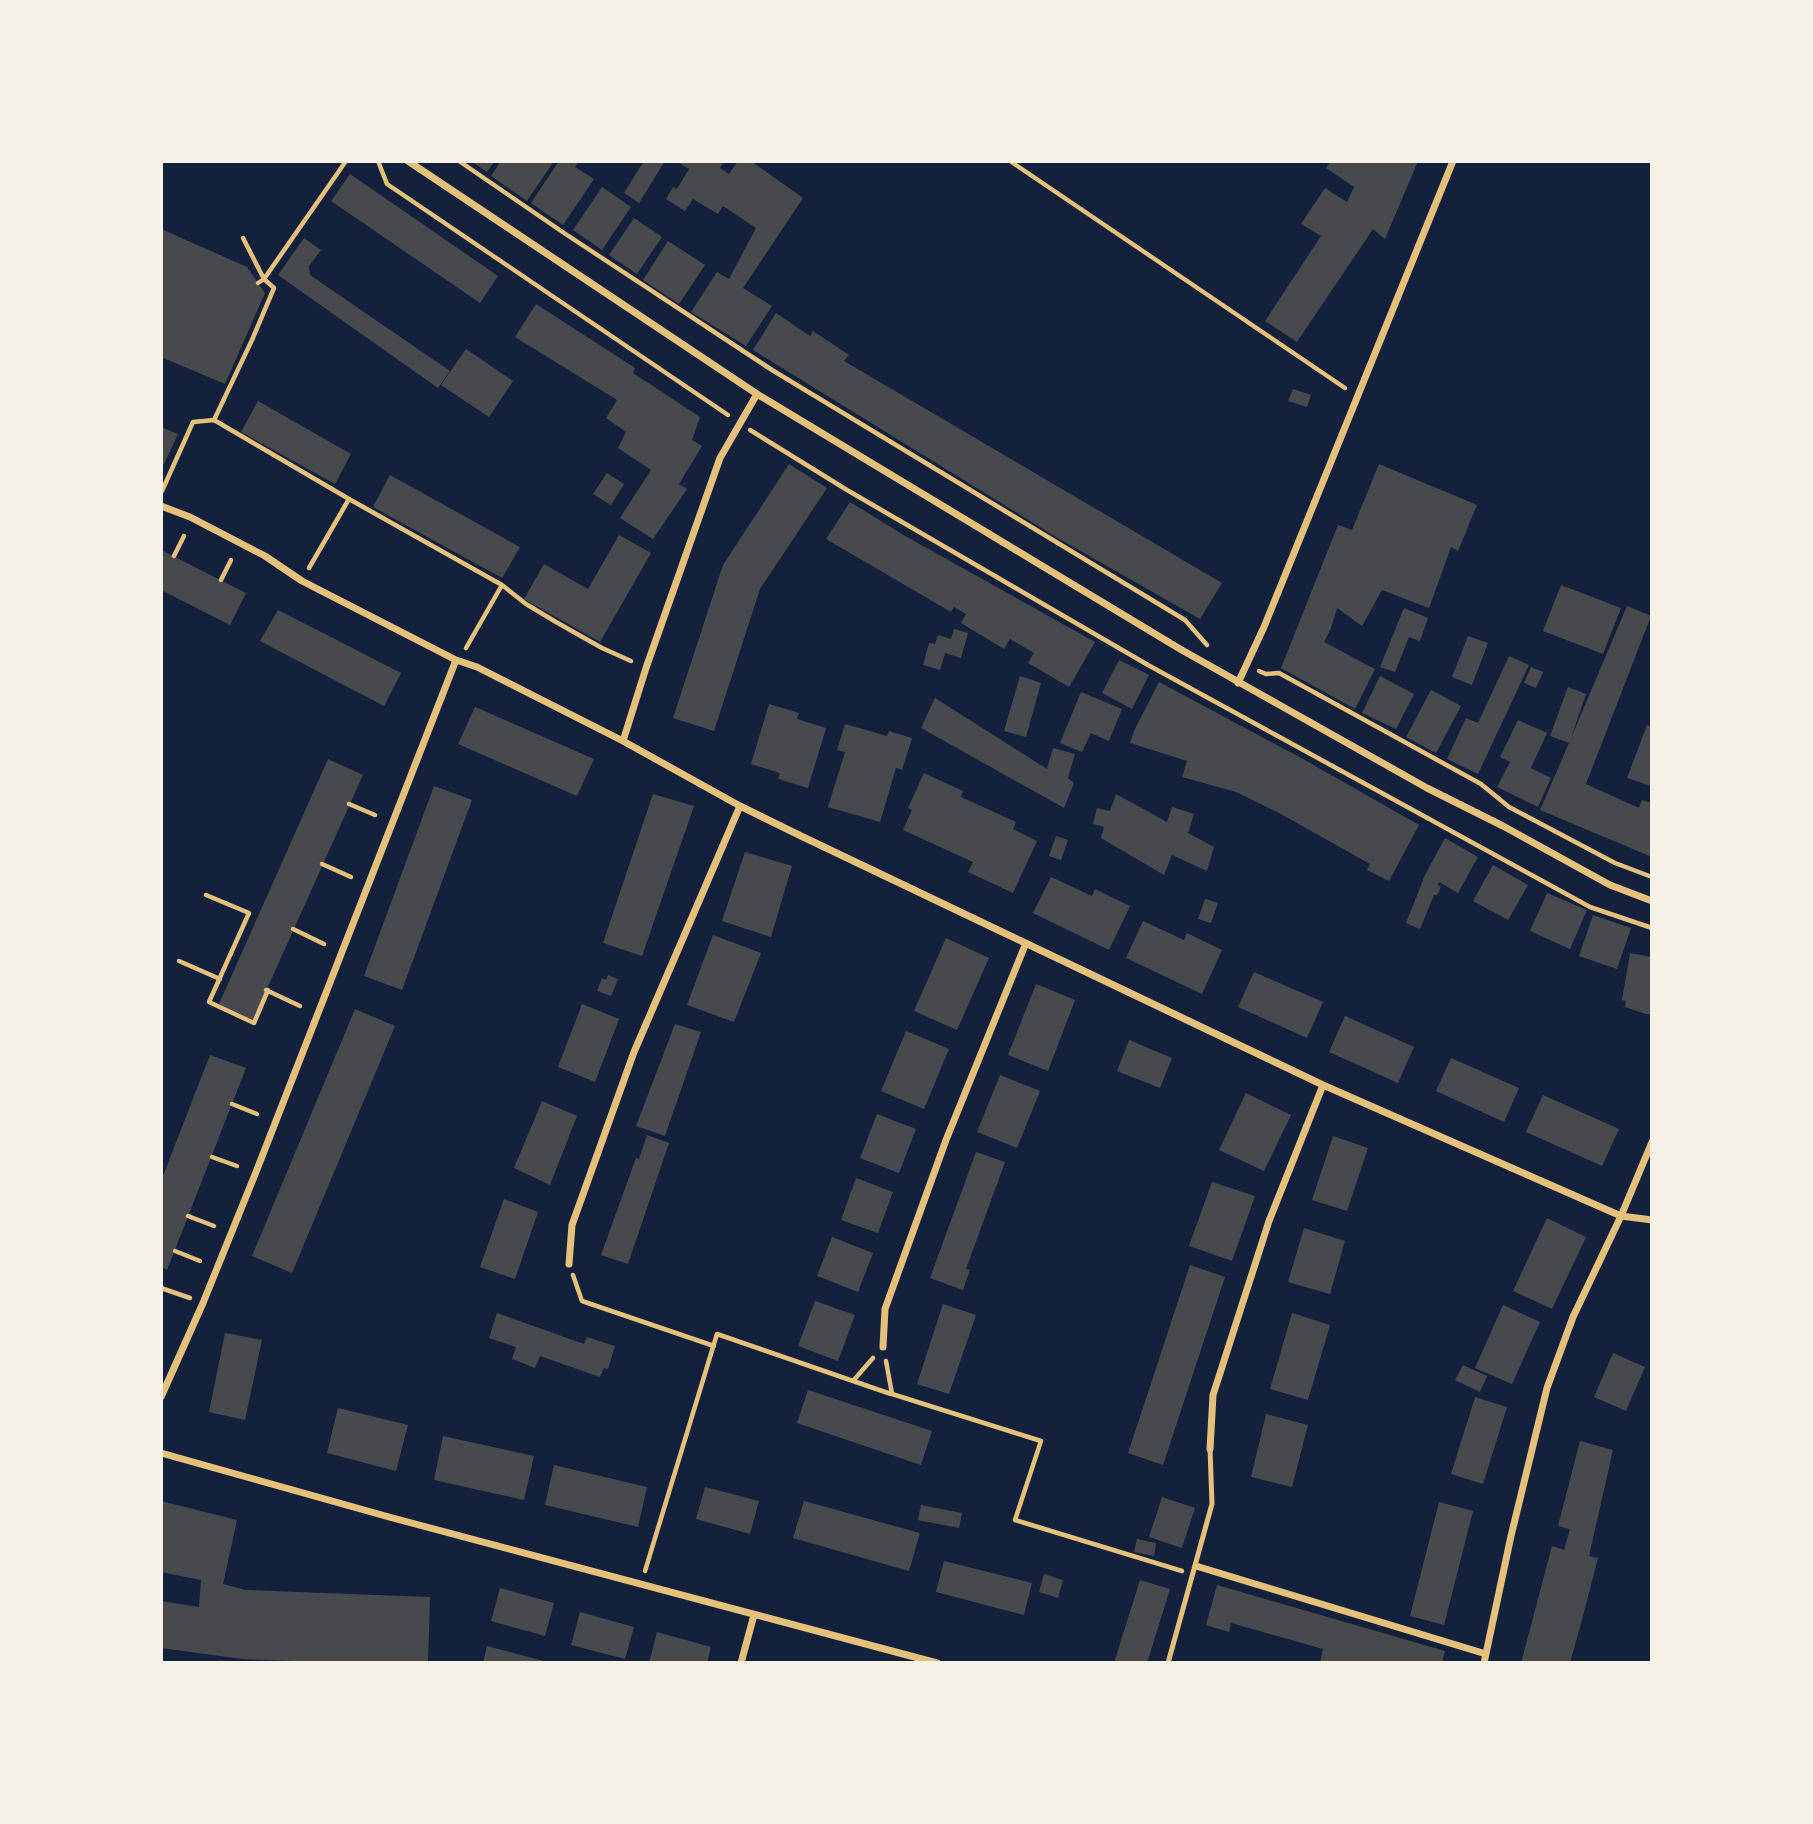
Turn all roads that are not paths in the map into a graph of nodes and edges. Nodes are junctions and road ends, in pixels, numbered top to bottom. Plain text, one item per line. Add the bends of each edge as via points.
1 (408, 161) edge
2 (1453, 161) edge
3 (757, 394) junction
4 (161, 506) edge
5 (456, 660) junction
6 (1238, 682) junction
7 (623, 741) junction
8 (740, 806) junction
9 (1652, 901) edge
10 (1026, 943) junction
11 (1323, 1085) junction
12 (1652, 1142) edge
13 (1621, 1216) junction
14 (1652, 1220) edge
15 (569, 1264) road end
16 (883, 1347) road end
17 (161, 1396) edge
18 (1210, 1449) joint
19 (161, 1453) edge
20 (1195, 1570) junction
21 (754, 1615) junction
22 (1486, 1654) junction
23 (741, 1663) edge
24 (937, 1663) edge
25 (1168, 1663) edge
26 (1484, 1663) edge

1 - 3 street
2 - 6 street
3 - 6 street
3 - 7 street via 720,458
4 - 5 street via 265,556 302,581
5 - 7 street
5 - 17 street via 203,1303
6 - 9 street via 1610,885
7 - 8 street
8 - 10 street
8 - 15 street via 634,1052 572,1225
10 - 11 street
10 - 16 street via 946,1140 890,1296
11 - 13 street
11 - 18 street via 1269,1221 1213,1395
12 - 13 street
13 - 14 street
13 - 22 street via 1573,1317 1547,1388
18 - 20 lane via 1212,1504
19 - 21 street
20 - 22 street
20 - 25 lane
21 - 23 street
21 - 24 street
22 - 26 street

